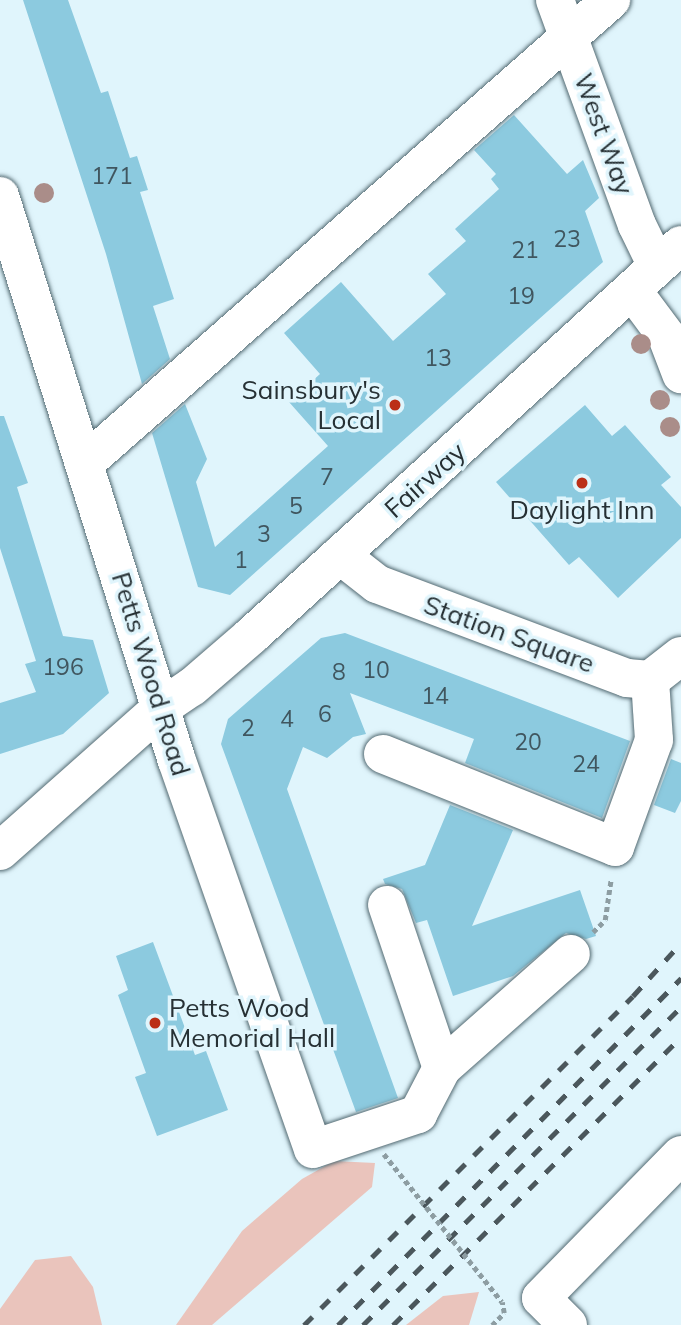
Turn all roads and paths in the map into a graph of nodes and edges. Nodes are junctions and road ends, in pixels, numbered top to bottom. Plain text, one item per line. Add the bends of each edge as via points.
1 (611, 0) edge
2 (561, 17) edge
3 (0, 196) edge
4 (657, 267) edge
5 (681, 374) edge
6 (85, 463) junction
7 (340, 555) junction
8 (681, 656) edge
9 (650, 680) junction
10 (162, 707) junction
11 (383, 754) dead end
12 (615, 847) junction
13 (0, 851) edge
14 (387, 905) dead end
15 (571, 954) joint
16 (442, 1068) junction
17 (384, 1154) dead end
18 (681, 1156) edge
19 (492, 1325) edge
20 (568, 1325) edge

1 - 2 street
2 - 4 street, West Way via 637,225
2 - 6 street
3 - 6 street, Petts Wood Road
4 - 5 street via 667,337
4 - 7 street, Fairway
6 - 10 street, Petts Wood Road
7 - 9 street, Station Square via 377,584 627,678
7 - 10 street, Fairway via 192,687
8 - 9 street
9 - 12 street via 654,740
10 - 13 street, Fairway
10 - 16 street, Petts Wood Road via 313,1149 418,1114
11 - 12 street
12 - 15 path via 605,920
14 - 16 street
15 - 16 street
17 - 19 path, bridge via 502,1302 503,1314
18 - 20 street via 541,1298

